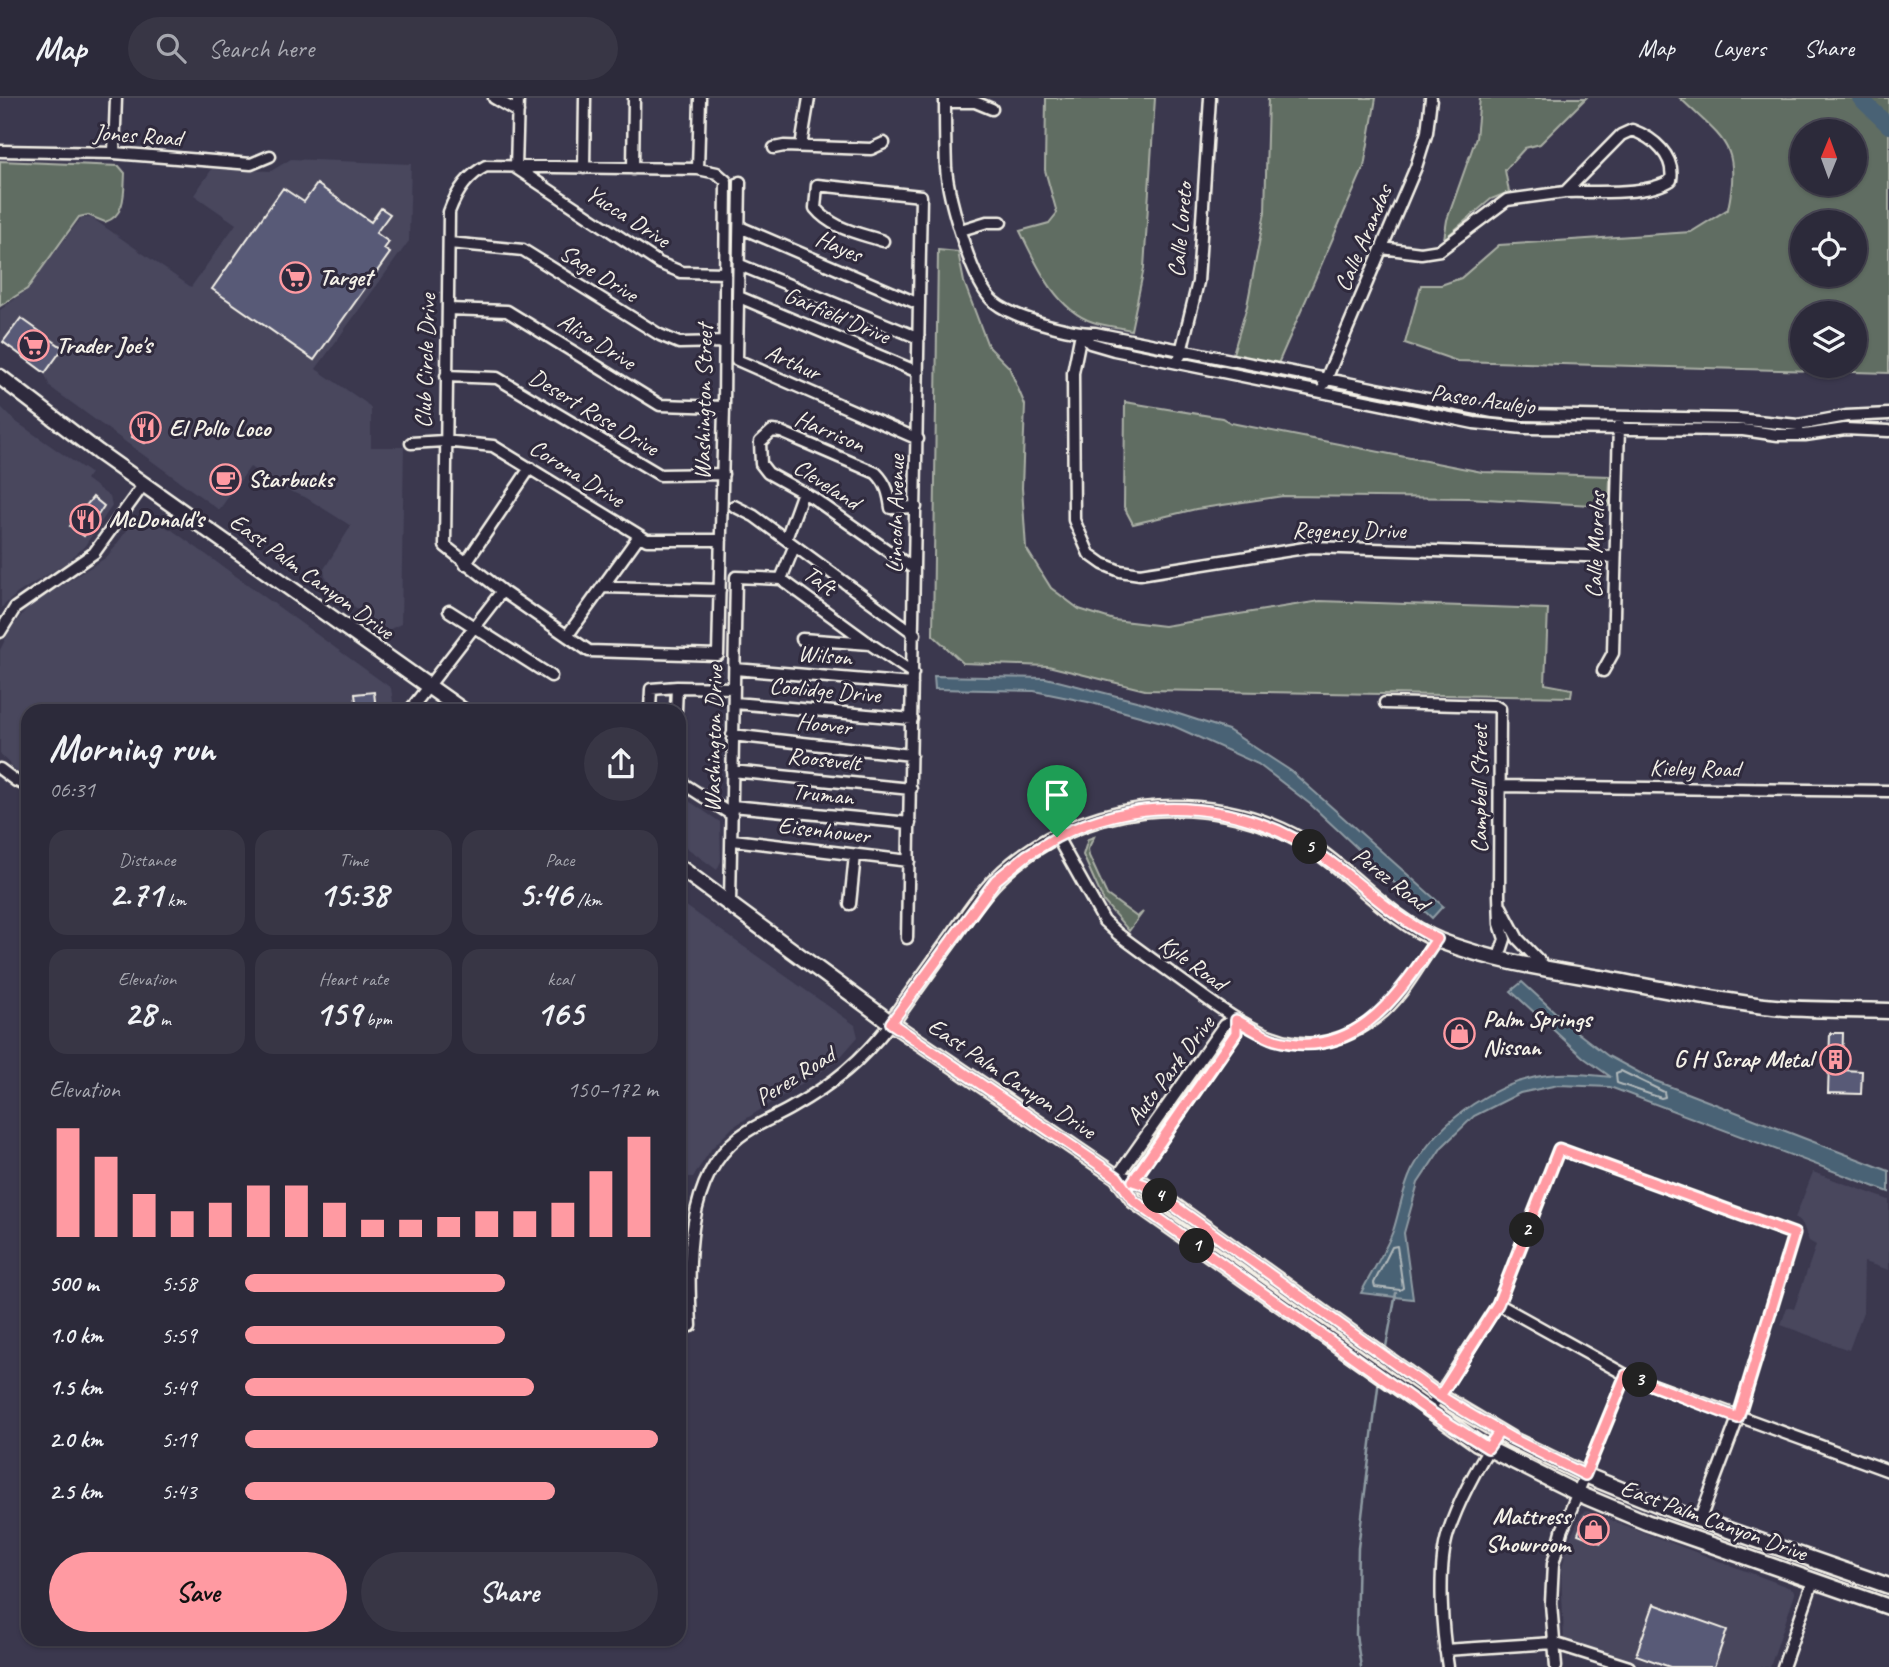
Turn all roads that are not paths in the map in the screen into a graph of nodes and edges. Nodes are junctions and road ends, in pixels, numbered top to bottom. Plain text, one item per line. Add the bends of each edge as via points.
1 (116, 98) edge
2 (494, 98) edge
3 (518, 98) edge
4 (586, 98) edge
5 (634, 98) edge
6 (700, 98) edge
7 (809, 98) edge
8 (1210, 98) edge
9 (1431, 98) edge
10 (945, 100) edge
11 (992, 109) dead end
12 (518, 112) junction
13 (884, 143) dead end
14 (802, 146) junction
15 (774, 148) dead end
16 (0, 151) edge
17 (114, 153) junction
18 (271, 156) dead end
19 (516, 168) junction
20 (584, 168) junction
21 (633, 169) junction
22 (698, 169) junction
23 (740, 182) dead end
24 (1565, 192) junction
25 (1001, 222) dead end
26 (742, 228) junction
27 (961, 230) junction
28 (883, 241) dead end
29 (449, 243) junction
30 (1382, 248) junction
31 (740, 265) junction
32 (726, 274) junction
33 (739, 297) junction
34 (919, 304) junction
35 (448, 309) junction
36 (1082, 333) junction
37 (919, 338) junction
38 (724, 342) junction
39 (1179, 358) junction
40 (918, 372) junction
41 (446, 376) junction
42 (0, 377) edge
43 (1323, 386) junction
44 (724, 407) junction
45 (1889, 414) edge
46 (1619, 417) junction
47 (1619, 429) junction
48 (1889, 431) edge
49 (918, 439) junction
50 (444, 441) junction
51 (411, 443) dead end
52 (760, 453) joint
53 (530, 468) junction
54 (723, 474) junction
55 (144, 484) junction
56 (803, 492) junction
57 (734, 506) dead end
58 (916, 507) junction
59 (639, 536) junction
60 (786, 539) junction
61 (721, 540) junction
62 (794, 547) junction
63 (1615, 557) junction
64 (465, 564) junction
65 (915, 569) junction
66 (736, 577) joint
67 (781, 579) junction
68 (603, 587) junction
69 (720, 590) junction
70 (502, 591) junction
71 (449, 611) dead end
72 (473, 629) junction
73 (0, 632) edge
74 (915, 634) junction
75 (567, 636) junction
76 (802, 639) dead end
77 (870, 643) junction
78 (718, 655) joint
79 (735, 668) junction
80 (1603, 671) dead end
81 (551, 676) dead end
82 (913, 679) junction
83 (429, 687) junction
84 (677, 687) junction
85 (734, 688) junction
86 (735, 703) junction
87 (1385, 703) dead end
88 (415, 704) edge
89 (453, 704) edge
90 (650, 704) edge
91 (677, 704) edge
92 (912, 719) junction
93 (732, 735) junction
94 (911, 755) junction
95 (0, 769) edge
96 (732, 771) junction
97 (21, 783) edge
98 (686, 785) edge
99 (1501, 786) junction
100 (911, 789) junction
101 (1889, 791) edge
102 (732, 811) junction
103 (910, 823) junction
104 (1057, 837) junction
105 (733, 840) junction
106 (855, 855) junction
107 (909, 861) junction
108 (686, 872) edge
109 (730, 902) junction
110 (1500, 903) junction
111 (850, 904) dead end
112 (907, 938) dead end
113 (1437, 939) junction
114 (1498, 960) junction
115 (1547, 969) junction
116 (1889, 1011) edge
117 (1236, 1020) junction
118 (891, 1023) junction
119 (1117, 1177) junction
120 (1129, 1186) junction
121 (1498, 1304) junction
122 (691, 1326) dead end
123 (1626, 1375) junction
124 (1440, 1396) junction
125 (1429, 1411) junction
126 (1738, 1418) junction
127 (1499, 1432) junction
128 (1488, 1448) junction
129 (1889, 1471) edge
130 (1585, 1475) junction
131 (1577, 1493) junction
132 (1700, 1519) junction
133 (1745, 1535) junction
134 (1691, 1538) junction
135 (1813, 1581) junction
136 (1889, 1586) edge
137 (1889, 1607) edge
138 (1553, 1643) junction
139 (1445, 1650) junction
140 (1448, 1667) edge
141 (1556, 1667) edge
142 (1629, 1667) edge
143 (1783, 1667) edge

1 - 17 street
2 - 12 street
3 - 12 street
4 - 20 street
5 - 21 street
6 - 22 street
7 - 14 street
8 - 39 street, Calle Loreto via 1198,282
9 - 30 street, Calle Arandas via 1427,132
10 - 11 street via 975,102
10 - 27 street via 946,170
12 - 19 street
13 - 14 street via 871,149
14 - 15 street
16 - 17 street, Jones Road
17 - 18 street, Jones Road via 251,164
19 - 20 street, Club Circle Drive
19 - 29 street, Club Circle Drive via 486,166 475,172 449,212
19 - 32 street, Yucca Drive via 659,263 681,272
20 - 21 street, Club Circle Drive
21 - 22 street, Club Circle Drive
22 - 32 street, Washington Street via 717,173 726,181
23 - 26 street, Arthur
24 - 24 street via 1660,187 1671,180 1673,168 1669,156 1632,130 1621,135
24 - 30 street via 1507,200 1440,250 1421,253
25 - 27 street
26 - 31 street, Arthur
26 - 34 street, Hayes
27 - 36 street, Paseo Azulejo via 976,278 995,304
28 - 34 street, Lincoln Avenue via 838,227 823,217 815,208 817,185 921,196
29 - 35 street, Club Circle Drive
29 - 38 street, Sage Drive via 523,250 660,335 679,343
30 - 43 street, Calle Arandas
31 - 33 street, Arthur
31 - 37 street
32 - 38 street, Washington Street
33 - 40 street, Garfield Drive
33 - 49 street, Arthur via 737,360
34 - 37 street, Lincoln Avenue
35 - 41 street, Club Circle Drive
35 - 44 street, Aliso Drive via 507,311 660,405
36 - 39 street, Paseo Azulejo via 1090,343 1114,351
36 - 63 street, Regency Drive via 1073,373 1074,520 1089,554 1103,564 1140,574 1311,547
37 - 40 street, Lincoln Avenue
38 - 44 street, Washington Street
39 - 43 street, Paseo Azulejo
40 - 49 street, Lincoln Avenue
41 - 50 street, Club Circle Drive
41 - 54 street, Desert Rose Drive via 497,378 660,475
42 - 55 main road, East Palm Canyon Drive
43 - 46 street, Paseo Azulejo via 1493,412
43 - 47 street, Paseo Azulejo via 1474,423
44 - 54 street, Washington Street
45 - 46 street, Paseo Azulejo via 1798,425
46 - 47 street, Calle Morelos
47 - 48 street, Paseo Azulejo via 1743,430 1777,435 1845,429
47 - 63 street, Calle Morelos
49 - 58 street, Lincoln Avenue
50 - 51 street, Corona Drive
50 - 53 street, Corona Drive via 493,446
50 - 64 street, Club Circle Drive via 444,546
52 - 56 street, Cleveland via 768,473
52 - 58 street, Harrison via 765,435 781,432 876,473 890,494 891,508
53 - 59 street, Corona Drive
53 - 64 street
54 - 61 street, Washington Street
55 - 73 street via 94,553 15,608
55 - 83 main road, East Palm Canyon Drive
56 - 60 street
56 - 65 street, Cleveland
57 - 60 street
58 - 65 street, Lincoln Avenue
59 - 61 street, Corona Drive via 647,540
59 - 68 street
60 - 62 street
61 - 69 street, Washington Street
62 - 67 street
62 - 74 street
63 - 80 street, Calle Morelos via 1613,653
64 - 70 street, Club Circle Drive
65 - 74 street, Lincoln Avenue
66 - 67 street, Taft
66 - 79 street, Washington Drive
67 - 77 street, Taft
68 - 69 street
68 - 75 street
69 - 78 street, Washington Street
70 - 72 street
70 - 75 street, Club Circle Drive
71 - 72 street
72 - 81 street
72 - 83 street
74 - 82 street, Lincoln Avenue
75 - 78 street, Club Circle Drive via 589,651
76 - 77 street
77 - 82 street, Taft
79 - 82 street, Wilson
79 - 85 street, Washington Drive
82 - 92 street, Lincoln Avenue
83 - 88 street
83 - 89 main road, East Palm Canyon Drive
84 - 85 street
84 - 90 street via 651,689
84 - 91 street
85 - 86 street, Washington Drive
86 - 92 street, Coolidge Drive
86 - 93 street, Washington Drive
87 - 99 street, Campbell Street via 1499,707
92 - 94 street, Lincoln Avenue
93 - 94 street, Hoover
93 - 96 street, Washington Drive
94 - 100 street, Lincoln Avenue
95 - 97 street
96 - 100 street, Roosevelt
96 - 102 street, Washington Drive
98 - 102 street
99 - 101 street, Kieley Road
99 - 110 street, Campbell Street
100 - 103 street, Lincoln Avenue
102 - 103 street, Truman
102 - 105 street, Washington Drive
103 - 107 street, Lincoln Avenue
104 - 113 main road, Perez Road via 1083,824 1146,809 1201,809 1241,816 1302,842 1391,912
104 - 117 street, Kyle Road via 1104,922
104 - 118 main road, Perez Road via 996,880
105 - 106 street, Eisenhower
105 - 109 street, Washington Drive
106 - 107 street, Eisenhower
106 - 111 street
107 - 112 street, Lincoln Avenue
108 - 109 main road, East Palm Canyon Drive
109 - 118 main road, East Palm Canyon Drive
110 - 114 street, Campbell Street via 1505,939
110 - 115 street, Campbell Street via 1518,939
113 - 114 main road, Perez Road
113 - 117 street, Kyle Road via 1380,1015 1336,1040 1275,1040
114 - 115 main road, Perez Road
115 - 116 main road, Perez Road via 1763,1006
117 - 119 street, Auto Park Drive via 1224,1025
117 - 120 street, Auto Park Drive via 1236,1033
118 - 119 main road, East Palm Canyon Drive
118 - 122 street, Perez Road via 844,1075 739,1137 718,1160 704,1187 693,1230
119 - 120 main road, East Palm Canyon Drive
120 - 124 main road, East Palm Canyon Drive via 1145,1185
120 - 125 main road, East Palm Canyon Drive via 1144,1209
121 - 123 street
121 - 124 street
121 - 126 street via 1559,1149 1794,1234
123 - 126 street
123 - 130 street
124 - 125 street
124 - 127 main road, East Palm Canyon Drive
125 - 128 main road, East Palm Canyon Drive
126 - 129 street
126 - 132 street
127 - 128 street
127 - 130 main road, East Palm Canyon Drive
128 - 131 main road, East Palm Canyon Drive
128 - 139 street via 1448,1534 1443,1577
130 - 131 street
130 - 132 main road, East Palm Canyon Drive
131 - 134 main road, East Palm Canyon Drive
131 - 138 street via 1553,1564
132 - 133 main road, East Palm Canyon Drive
133 - 134 main road via 1723,1537 1697,1530
133 - 136 main road, East Palm Canyon Drive
134 - 135 main road, East Palm Canyon Drive
135 - 137 main road, East Palm Canyon Drive
135 - 143 street
138 - 139 street
138 - 141 street
138 - 142 street
139 - 140 street

